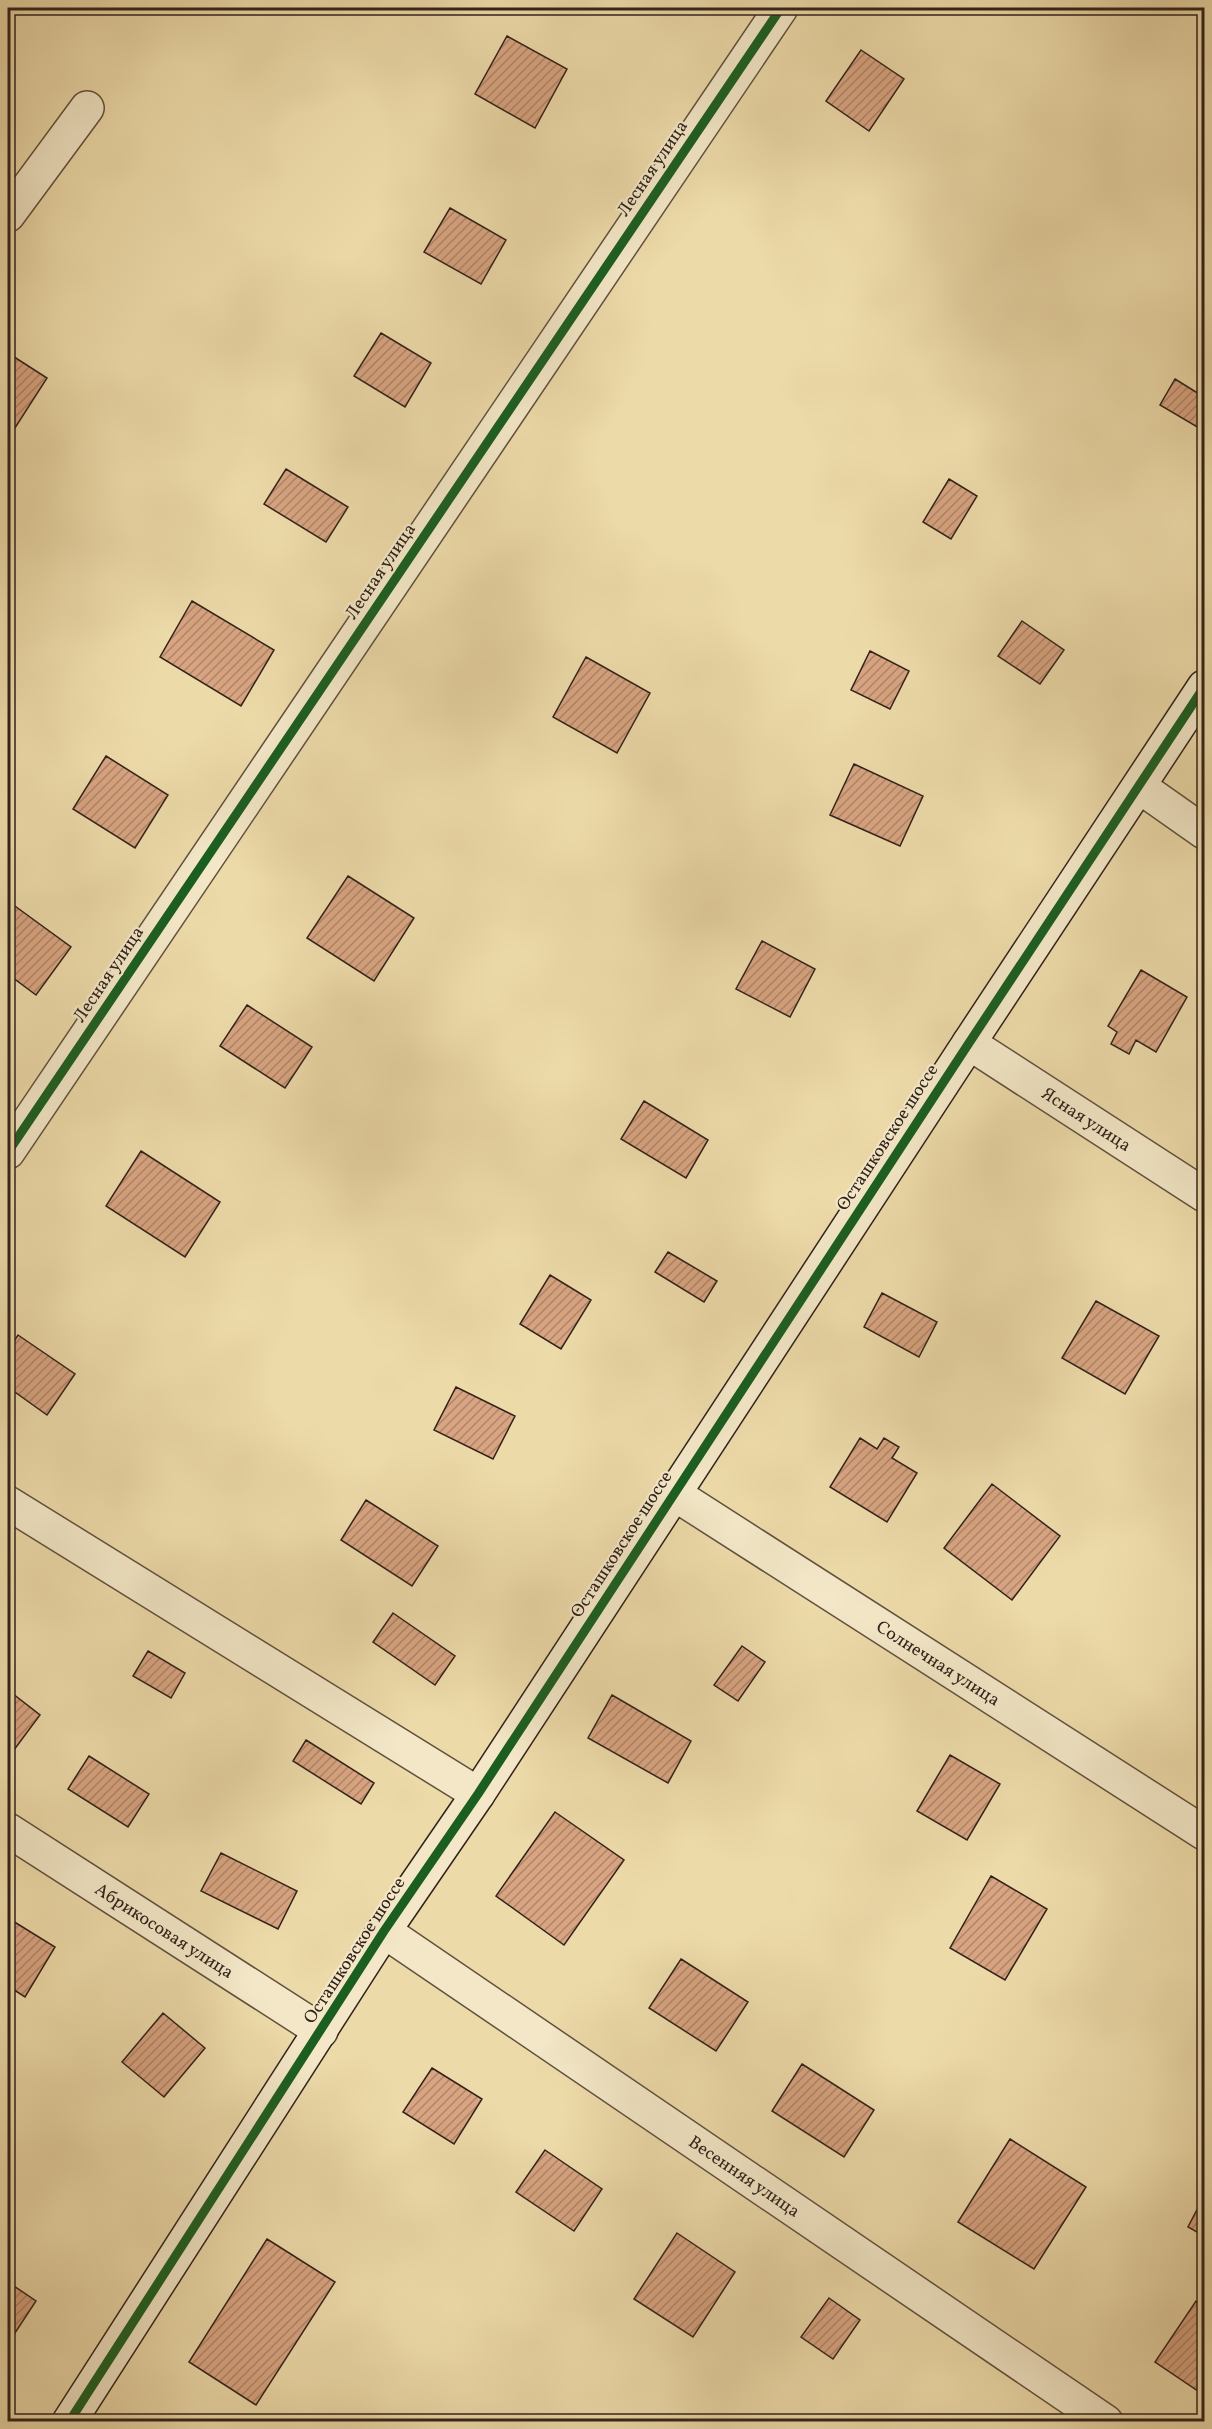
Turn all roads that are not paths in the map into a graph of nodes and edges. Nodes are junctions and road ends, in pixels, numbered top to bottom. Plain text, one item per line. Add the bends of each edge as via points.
1 (781, 8) edge
2 (87, 108) dead end
3 (8, 215) edge
4 (1204, 687) edge
5 (1140, 787) junction
6 (1204, 832) edge
7 (969, 1043) junction
8 (8, 1152) edge
9 (1204, 1195) edge
10 (673, 1493) junction
11 (8, 1503) edge
12 (478, 1794) junction
13 (8, 1830) edge
14 (1204, 1833) edge
15 (384, 1931) junction
16 (321, 2031) junction
17 (80, 2418) edge
18 (1106, 2421) edge

1 - 8 street, Лесная улица
2 - 3 street
4 - 5 street, Осташковское шоссе
5 - 6 street
5 - 7 street, Осташковское шоссе
7 - 9 street, Ясная улица
7 - 10 street, Осташковское шоссе
10 - 12 street, Осташковское шоссе
10 - 14 street, Солнечная улица
11 - 12 street
12 - 15 street, Осташковское шоссе
13 - 16 street, Абрикосовая улица
15 - 16 street, Осташковское шоссе
15 - 18 street, Весенняя улица
16 - 17 street, Осташковское шоссе

